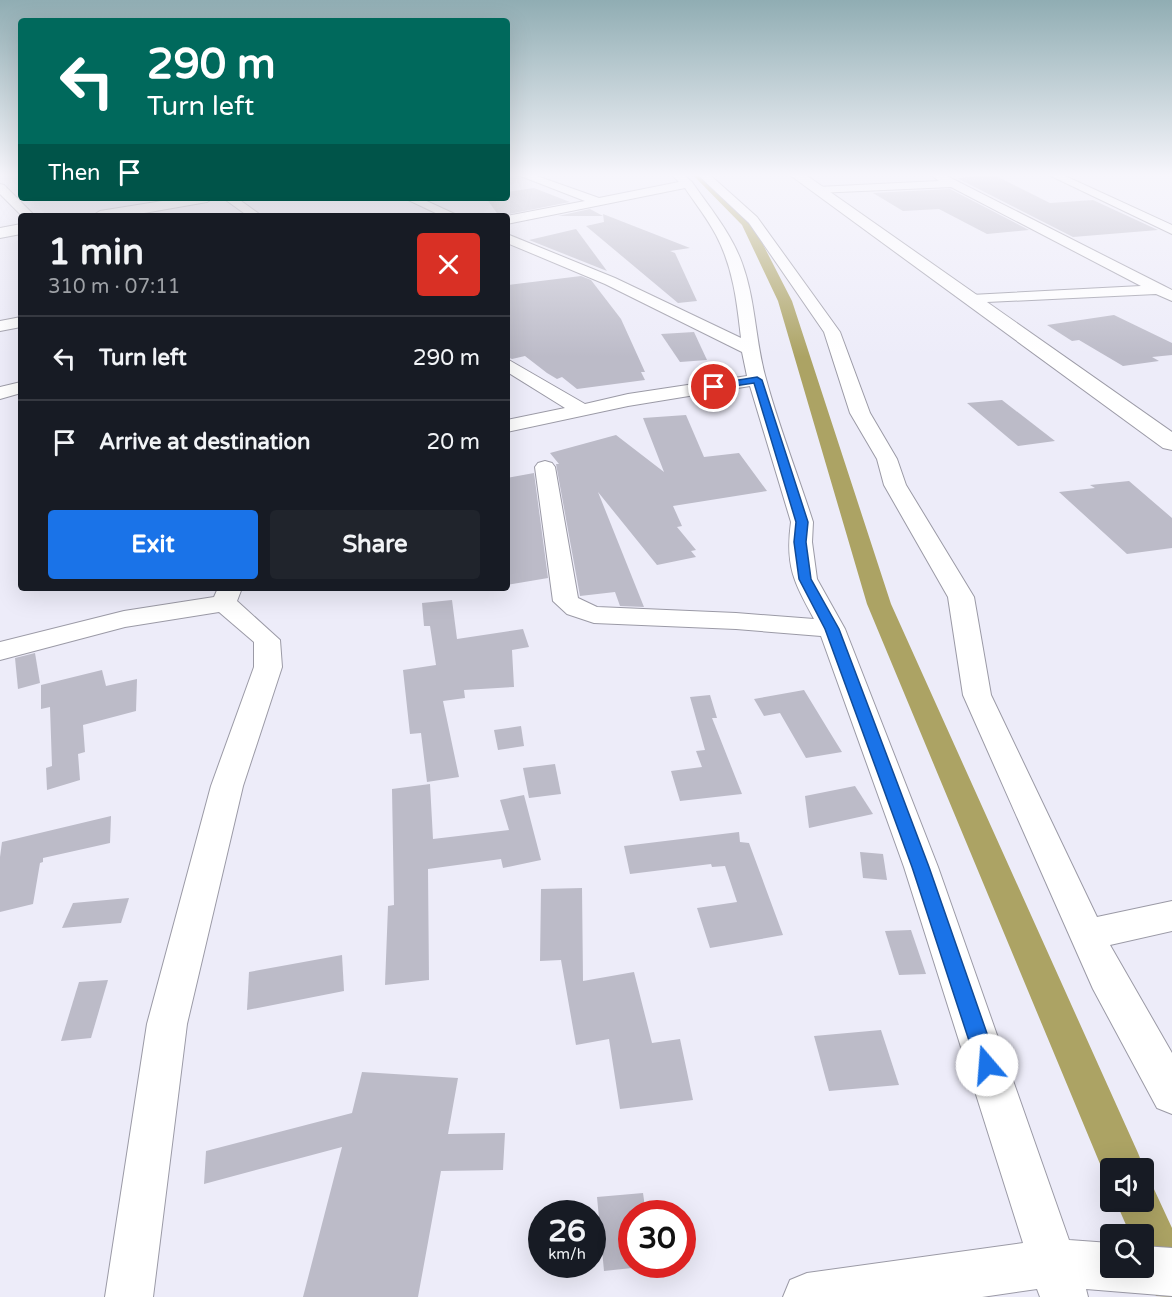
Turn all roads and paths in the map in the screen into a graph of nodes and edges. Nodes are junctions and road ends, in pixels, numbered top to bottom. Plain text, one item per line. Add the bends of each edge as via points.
1 (723, 236) edge
2 (764, 236) edge
3 (881, 236) edge
4 (1059, 236) edge
5 (510, 239) edge
6 (1169, 288) edge
7 (971, 300) junction
8 (18, 323) edge
9 (0, 326) edge
10 (750, 349) junction
11 (510, 366) edge
12 (757, 380) junction
13 (18, 388) edge
14 (0, 393) edge
15 (580, 409) junction
16 (510, 425) edge
17 (1172, 443) edge
18 (545, 467) dead end
19 (227, 595) edge
20 (832, 629) junction
21 (0, 651) edge
22 (1172, 916) edge
23 (1086, 934) junction
24 (1172, 1093) edge
25 (1172, 1272) edge
26 (1062, 1275) edge
27 (129, 1297) edge
28 (807, 1297) edge

1 - 10 street via 745,301
2 - 23 street via 832,332 860,413 887,459 895,485 961,597 977,695
3 - 7 main road
4 - 6 street
5 - 10 street via 610,281
6 - 7 street
7 - 17 main road
8 - 9 street
10 - 12 street
11 - 15 street
12 - 15 street
12 - 20 street via 802,522 800,542 805,579
13 - 14 street
15 - 16 street
18 - 20 street via 566,601 576,609 594,615
19 - 21 street
19 - 27 street via 267,640 268,667 227,786 167,1024
20 - 26 street via 921,867
22 - 23 street
23 - 24 street
25 - 26 street
26 - 28 street

